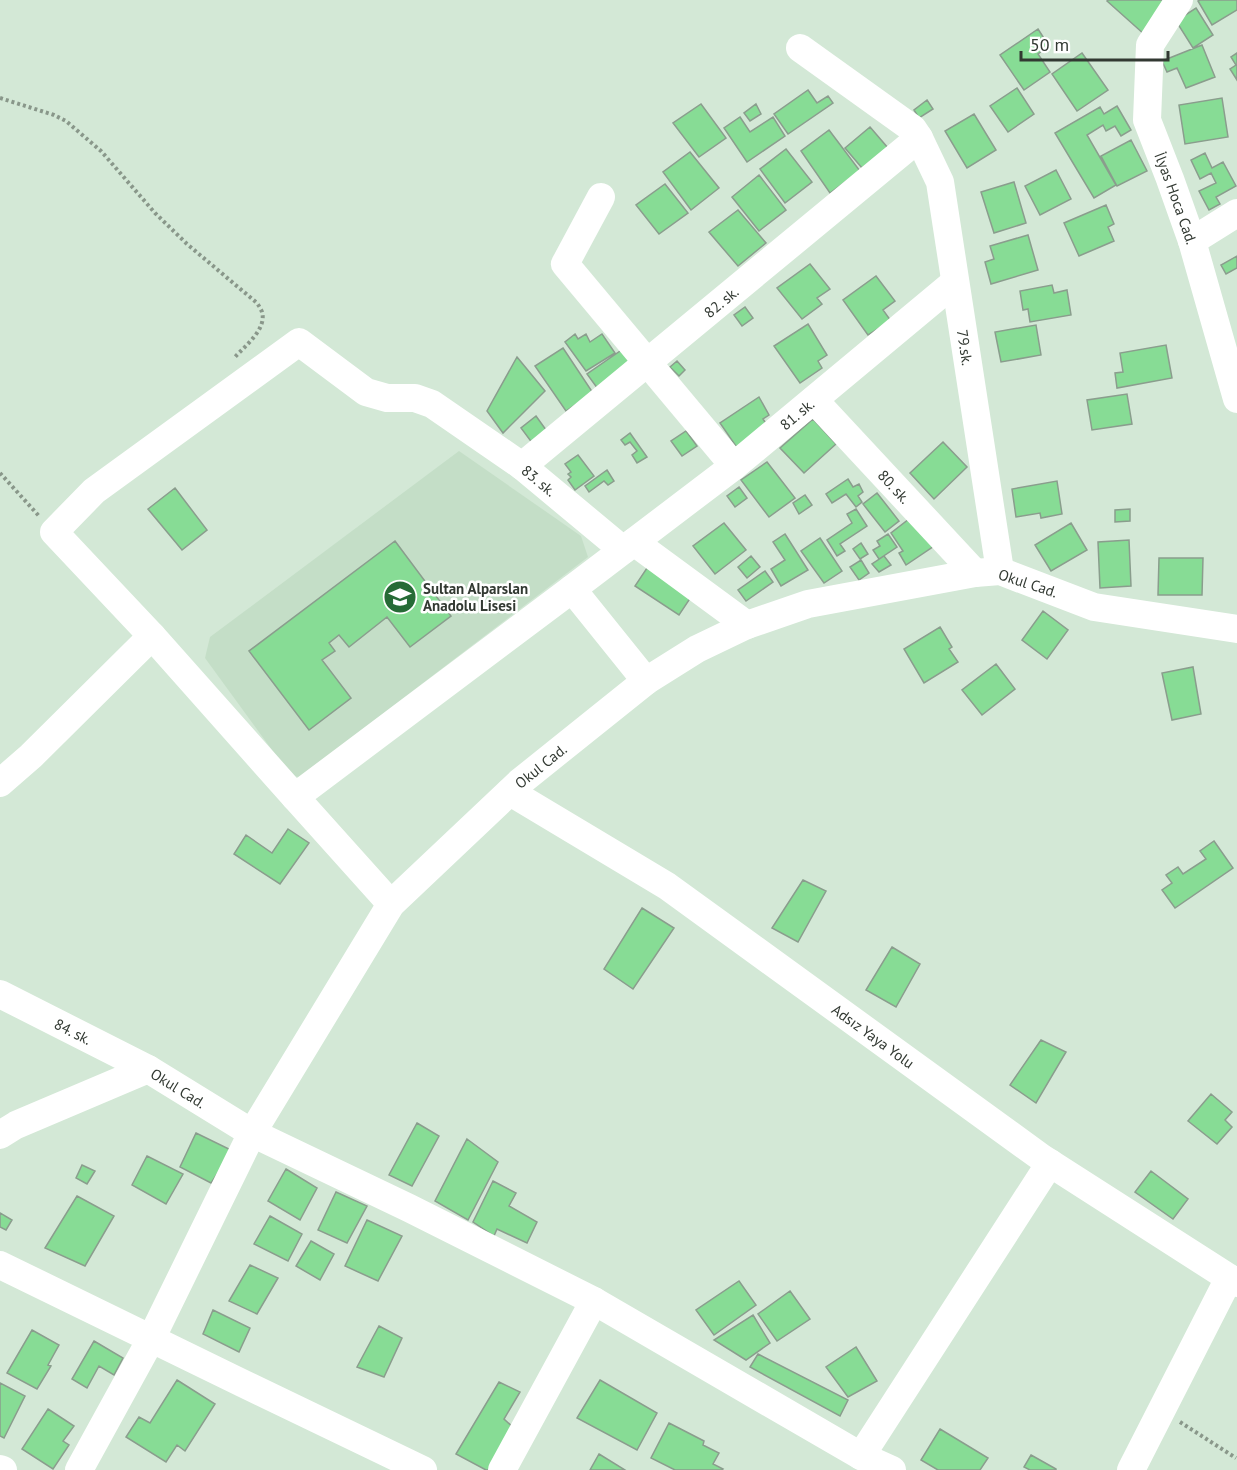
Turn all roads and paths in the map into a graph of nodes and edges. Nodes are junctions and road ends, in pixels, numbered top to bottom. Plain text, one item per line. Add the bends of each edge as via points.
1 (1179, 0) edge
2 (800, 48) dead end
3 (0, 98) edge
4 (916, 134) junction
5 (601, 197) dead end
6 (1237, 213) edge
7 (1192, 241) junction
8 (955, 282) junction
9 (646, 363) junction
10 (229, 364) dead end
11 (1237, 399) edge
12 (814, 400) junction
13 (522, 466) junction
14 (734, 466) junction
15 (0, 473) edge
16 (54, 532) junction
17 (629, 546) junction
18 (988, 572) junction
19 (572, 589) junction
20 (747, 625) junction
21 (1237, 629) edge
22 (152, 636) junction
23 (646, 681) junction
24 (0, 783) edge
25 (510, 792) junction
26 (296, 797) junction
27 (391, 904) junction
28 (0, 994) edge
29 (148, 1069) junction
30 (252, 1133) junction
31 (0, 1135) edge
32 (1050, 1163) junction
33 (0, 1265) edge
34 (1233, 1280) edge
35 (594, 1301) junction
36 (151, 1339) junction
37 (1162, 1410) junction
38 (861, 1456) junction
39 (1236, 1458) edge
40 (79, 1470) edge
41 (423, 1470) edge
42 (502, 1470) edge
43 (892, 1470) edge
44 (1131, 1470) edge

1 - 7 street, İlyas Hoca Cad. via 1150,45 1147,120
2 - 4 street
3 - 10 path via 54,115 73,126 187,244 257,303 262,312 260,329
4 - 8 street, 79.sk. via 940,182
4 - 9 street, 82. sk.
5 - 9 street via 565,264
6 - 7 street
7 - 11 street, İlyas Hoca Cad.
8 - 12 street, 81. sk.
8 - 18 street, 79.sk.
9 - 13 street, 82. sk.
9 - 14 street
12 - 14 street, 81. sk.
12 - 18 street, 80. sk.
13 - 16 street, 83. sk. via 424,400 387,398 366,392 298,342 94,491
13 - 17 street, 83. sk.
14 - 17 street, 81. sk.
15 - 16 path
16 - 22 street
17 - 19 street, 81. sk.
17 - 20 street, 83. sk.
18 - 20 street, Okul Cad. via 808,604
18 - 21 street, Okul Cad. via 1094,607
19 - 23 street
19 - 26 street, 81. sk.
20 - 23 street, Okul Cad. via 697,649
22 - 24 street
22 - 26 street
23 - 25 street, Okul Cad.
25 - 27 street, Okul Cad.
25 - 32 street, Adsız Yaya Yolu via 667,886
26 - 27 street
27 - 30 street, Okul Cad.
28 - 29 street, 84. sk.
29 - 30 street, Okul Cad.
29 - 31 street, Okul Cad.
30 - 35 street
30 - 36 street
32 - 34 street, Adsız Yaya Yolu
32 - 38 street
33 - 36 street
34 - 37 street
35 - 38 street
35 - 42 street
36 - 40 street
36 - 41 street
37 - 39 path
37 - 44 street
38 - 43 street

